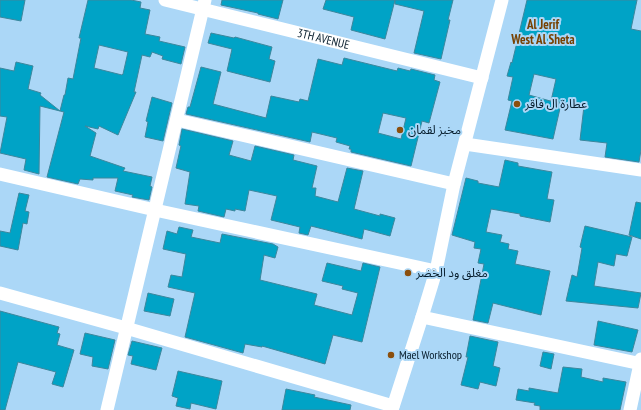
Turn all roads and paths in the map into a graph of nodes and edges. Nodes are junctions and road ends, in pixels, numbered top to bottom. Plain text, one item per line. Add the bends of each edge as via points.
1 (165, 0) edge
2 (502, 0) edge
3 (204, 4) edge
4 (482, 78) junction
5 (177, 120) junction
6 (465, 144) junction
7 (641, 170) edge
8 (0, 174) edge
9 (454, 184) junction
10 (155, 210) junction
11 (436, 271) junction
12 (0, 293) edge
13 (422, 317) junction
14 (126, 328) junction
15 (641, 362) edge
16 (392, 408) edge
17 (107, 410) edge
18 (630, 410) edge

1 - 3 street, 3TH AVENUE
2 - 4 street
3 - 4 street, 3TH AVENUE
3 - 5 street
4 - 6 street
5 - 9 street
5 - 10 street
6 - 7 street
6 - 9 street
8 - 10 street
9 - 11 street
10 - 11 street
10 - 14 street
11 - 13 street
12 - 14 street
13 - 15 street
13 - 16 street
14 - 16 street
14 - 17 street
15 - 18 street

